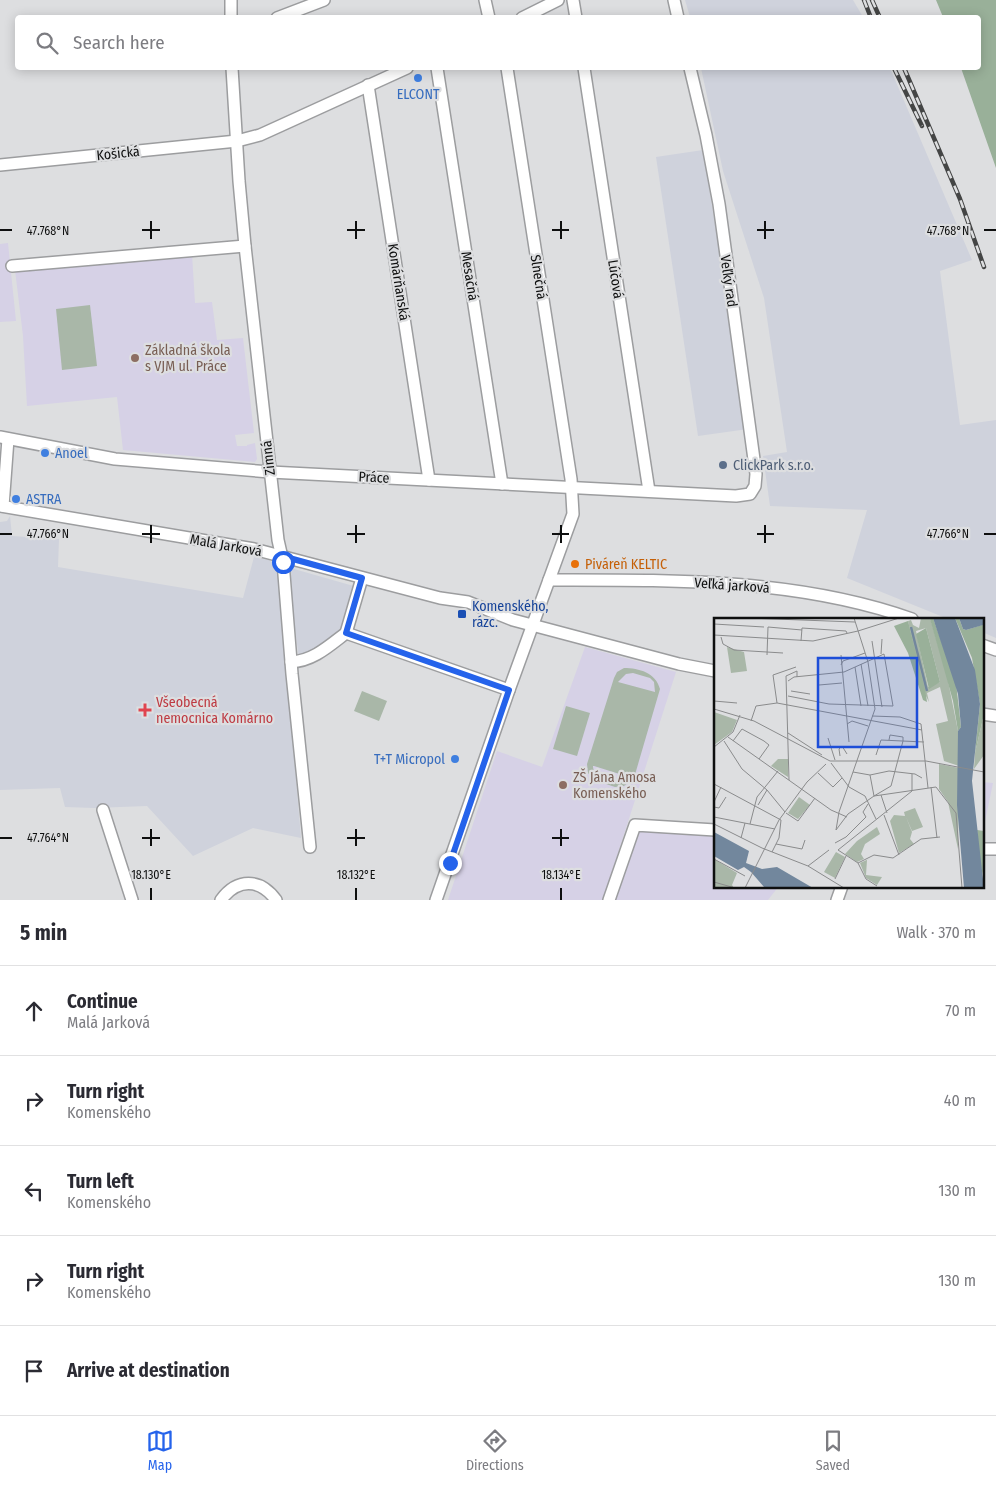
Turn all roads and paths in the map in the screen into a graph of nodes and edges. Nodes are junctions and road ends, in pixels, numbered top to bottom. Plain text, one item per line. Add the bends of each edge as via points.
1 (231, 0) edge
2 (324, 0) edge
3 (485, 0) edge
4 (558, 0) edge
5 (573, 0) edge
6 (674, 0) edge
7 (231, 15) edge
8 (285, 15) edge
9 (488, 15) edge
10 (528, 15) edge
11 (576, 15) edge
12 (677, 15) edge
13 (233, 70) edge
14 (402, 70) edge
15 (438, 70) edge
16 (507, 70) edge
17 (584, 70) edge
18 (690, 70) edge
19 (368, 85) junction
20 (236, 141) junction
21 (0, 165) edge
22 (245, 246) junction
23 (12, 266) dead end
24 (4, 438) edge
25 (270, 472) junction
26 (430, 480) junction
27 (502, 484) junction
28 (571, 487) junction
29 (649, 491) junction
30 (750, 494) joint
31 (2, 506) edge
32 (282, 556) junction
33 (362, 578) junction
34 (549, 580) junction
35 (909, 618) edge
36 (533, 626) junction
37 (346, 633) junction
38 (984, 646) edge
39 (996, 650) edge
40 (291, 662) junction
41 (714, 671) edge
42 (509, 690) junction
43 (103, 810) dead end
44 (714, 830) edge
45 (310, 847) dead end
46 (841, 888) edge
47 (132, 900) edge
48 (221, 900) edge
49 (276, 900) edge
50 (436, 900) edge
51 (609, 900) edge
52 (837, 900) edge

1 - 7 street
2 - 8 street
3 - 9 street
4 - 10 street
5 - 11 street
6 - 12 street
13 - 20 street, Zimná
14 - 19 street, Košická
15 - 27 street, Mesačná
16 - 28 street, Slnečná
17 - 29 street, Lúčová
18 - 30 street, Veľký rad via 719,204 756,474
19 - 20 street, Košická via 267,132
19 - 26 street, Komárňanská
20 - 21 street, Košická
20 - 22 street, Zimná
22 - 23 street
22 - 25 street, Zimná
24 - 25 street, Práce via 115,459
24 - 31 street
25 - 26 street, Práce
25 - 32 street, Zimná
26 - 27 street, Práce
27 - 28 street, Práce
28 - 29 street, Práce
28 - 34 street, Slnečná via 573,514
29 - 30 street, Práce
31 - 32 street, Malá Jarková
32 - 33 street, Malá Jarková
32 - 40 street, Zimná
33 - 36 street, Malá Jarková via 468,602
33 - 37 street
34 - 35 street, Veľká jarková via 759,586 828,596
34 - 36 street, Slnečná
36 - 41 street, Malá Jarková
36 - 42 street, Slnečná
37 - 40 street via 317,655
37 - 42 street
38 - 39 street
40 - 45 street, Zimná
42 - 50 street, Slnečná
43 - 47 street
44 - 51 street via 635,825
46 - 52 street
48 - 49 street via 237,886 251,884 264,887

